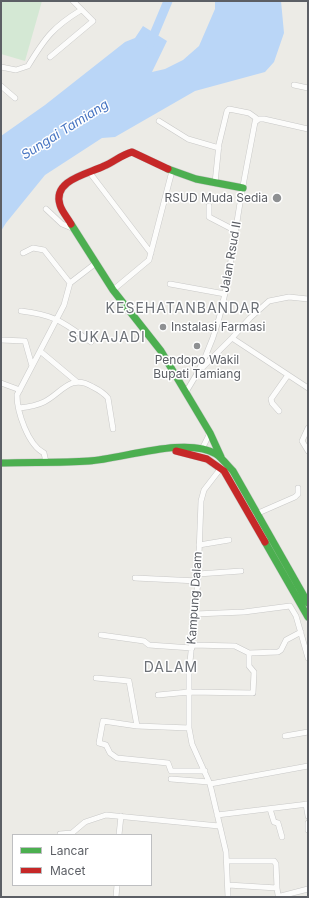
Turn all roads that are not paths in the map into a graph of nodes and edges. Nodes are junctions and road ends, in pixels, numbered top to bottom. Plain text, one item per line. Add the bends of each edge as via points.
1 (73, 1) edge
2 (82, 10) junction
3 (50, 57) dead end
4 (1, 67) edge
5 (294, 85) dead end
6 (1, 86) edge
7 (308, 88) edge
8 (15, 98) dead end
9 (159, 121) dead end
10 (255, 122) junction
11 (308, 129) edge
12 (219, 148) junction
13 (172, 171) junction
14 (90, 173) junction
15 (215, 183) junction
16 (242, 188) junction
17 (209, 206) dead end
18 (46, 209) dead end
19 (74, 229) junction
20 (236, 231) junction
21 (151, 252) junction
22 (23, 253) dead end
23 (96, 263) junction
24 (70, 283) junction
25 (170, 284) dead end
26 (113, 290) junction
27 (225, 294) junction
28 (308, 299) edge
29 (21, 310) dead end
30 (57, 318) junction
31 (232, 338) junction
32 (1, 340) edge
33 (91, 342) dead end
34 (40, 351) junction
35 (32, 366) junction
36 (200, 370) junction
37 (288, 375) junction
38 (77, 382) junction
39 (1, 383) edge
40 (308, 388) edge
41 (20, 390) junction
42 (186, 392) junction
43 (19, 408) junction
44 (279, 411) dead end
45 (308, 428) edge
46 (113, 429) dead end
47 (210, 433) junction
48 (202, 449) junction
49 (173, 450) junction
50 (308, 451) edge
51 (221, 457) junction
52 (46, 462) junction
53 (1, 463) edge
54 (221, 468) junction
55 (298, 488) dead end
56 (256, 514) junction
57 (229, 540) dead end
58 (199, 545) junction
59 (277, 556) junction
60 (241, 571) dead end
61 (198, 574) junction
62 (135, 578) dead end
63 (198, 580) junction
64 (306, 594) edge
65 (308, 603) edge
66 (195, 614) junction
67 (306, 614) edge
68 (296, 616) junction
69 (301, 632) junction
70 (102, 635) dead end
71 (192, 647) junction
72 (249, 653) junction
73 (308, 658) edge
74 (96, 678) dead end
75 (189, 692) junction
76 (158, 695) dead end
77 (137, 726) junction
78 (189, 728) junction
79 (308, 732) edge
80 (285, 736) dead end
81 (308, 766) edge
82 (205, 771) junction
83 (171, 779) dead end
84 (210, 783) junction
85 (307, 804) edge
86 (270, 809) junction
87 (217, 815) junction
88 (121, 816) junction
89 (308, 816) edge
90 (308, 823) edge
91 (219, 826) junction
92 (308, 830) edge
93 (60, 834) dead end
94 (70, 834) joint
95 (118, 834) edge
96 (282, 837) dead end
97 (227, 861) junction
98 (228, 885) junction
99 (117, 886) edge
100 (277, 888) junction
101 (308, 889) edge
102 (116, 897) edge
103 (228, 897) edge

1 - 2 street
2 - 3 street via 92,19 92,23
2 - 4 street via 54,29 42,42 28,66 16,70
5 - 7 street
6 - 8 street
9 - 12 street via 188,139
10 - 11 street via 264,119
10 - 12 street via 256,118 252,114 227,110
10 - 16 street, Jalan Rsud II
12 - 15 street
13 - 14 main road via 132,152
13 - 15 main road
13 - 21 street
14 - 19 main road via 71,179 62,188 58,197 60,206
14 - 21 street
15 - 16 main road
16 - 20 street, Jalan Rsud II
17 - 20 street via 209,218
18 - 19 street via 62,224
19 - 23 main road
20 - 27 street, Jalan Rsud II
21 - 26 street via 148,261
22 - 24 street via 33,248 44,250
23 - 24 street
23 - 26 main road
24 - 30 street via 66,300
25 - 27 street
26 - 42 main road via 161,351
27 - 36 street, Jalan Rsud II via 215,335
28 - 31 street via 277,298 264,305
29 - 30 street
30 - 33 street
30 - 34 street
31 - 36 street
31 - 37 street
32 - 35 street via 25,341
34 - 35 street
34 - 38 street
35 - 41 street
36 - 42 street, Jalan Rsud II
37 - 40 street
37 - 44 street via 271,399
38 - 43 street via 66,385 36,406
38 - 46 street via 87,383 108,398
39 - 41 street
41 - 43 street via 17,399
42 - 47 main road
43 - 52 street via 26,433 34,447 44,453
45 - 50 street via 302,441
47 - 48 street
47 - 51 main road
48 - 49 main road
48 - 51 main road
49 - 52 main road via 141,451 91,461
49 - 54 main road via 207,459
51 - 56 main road via 233,471
52 - 53 main road
54 - 58 street, Kampung Dalam via 203,492
54 - 59 main road
55 - 56 street via 295,497
56 - 59 main road
57 - 58 street
58 - 61 street, Kampung Dalam
59 - 64 main road
59 - 67 main road
60 - 61 street
61 - 63 street, Kampung Dalam
62 - 63 street
63 - 66 street, Kampung Dalam
64 - 65 main road
66 - 68 street via 244,612 288,606 292,607
66 - 71 street, Kampung Dalam
67 - 68 street
68 - 69 street
69 - 72 street via 286,640 279,652
69 - 73 street
70 - 71 street via 144,641 149,645
71 - 72 street via 237,647
71 - 75 street, Kampung Dalam
72 - 75 street via 248,665 254,672 253,693
74 - 77 street via 130,681
75 - 76 street
75 - 78 street, Kampung Dalam
77 - 78 street
77 - 82 street via 102,721 99,744 106,745 110,753 117,758 168,763 170,770
78 - 82 street, Kampung Dalam via 192,744
79 - 80 street
81 - 84 street
82 - 84 street, Kampung Dalam
83 - 84 street
84 - 87 street, Kampung Dalam
85 - 86 street
85 - 89 street
86 - 87 street
86 - 96 street
87 - 91 street, Kampung Dalam
88 - 91 street
88 - 94 street via 95,817
88 - 95 street
90 - 92 street
91 - 97 street, Kampung Dalam
93 - 94 street
97 - 98 street, Kampung Dalam
97 - 100 street via 274,861
98 - 100 street
98 - 103 street, Kampung Dalam
99 - 102 street
100 - 101 street via 281,896

